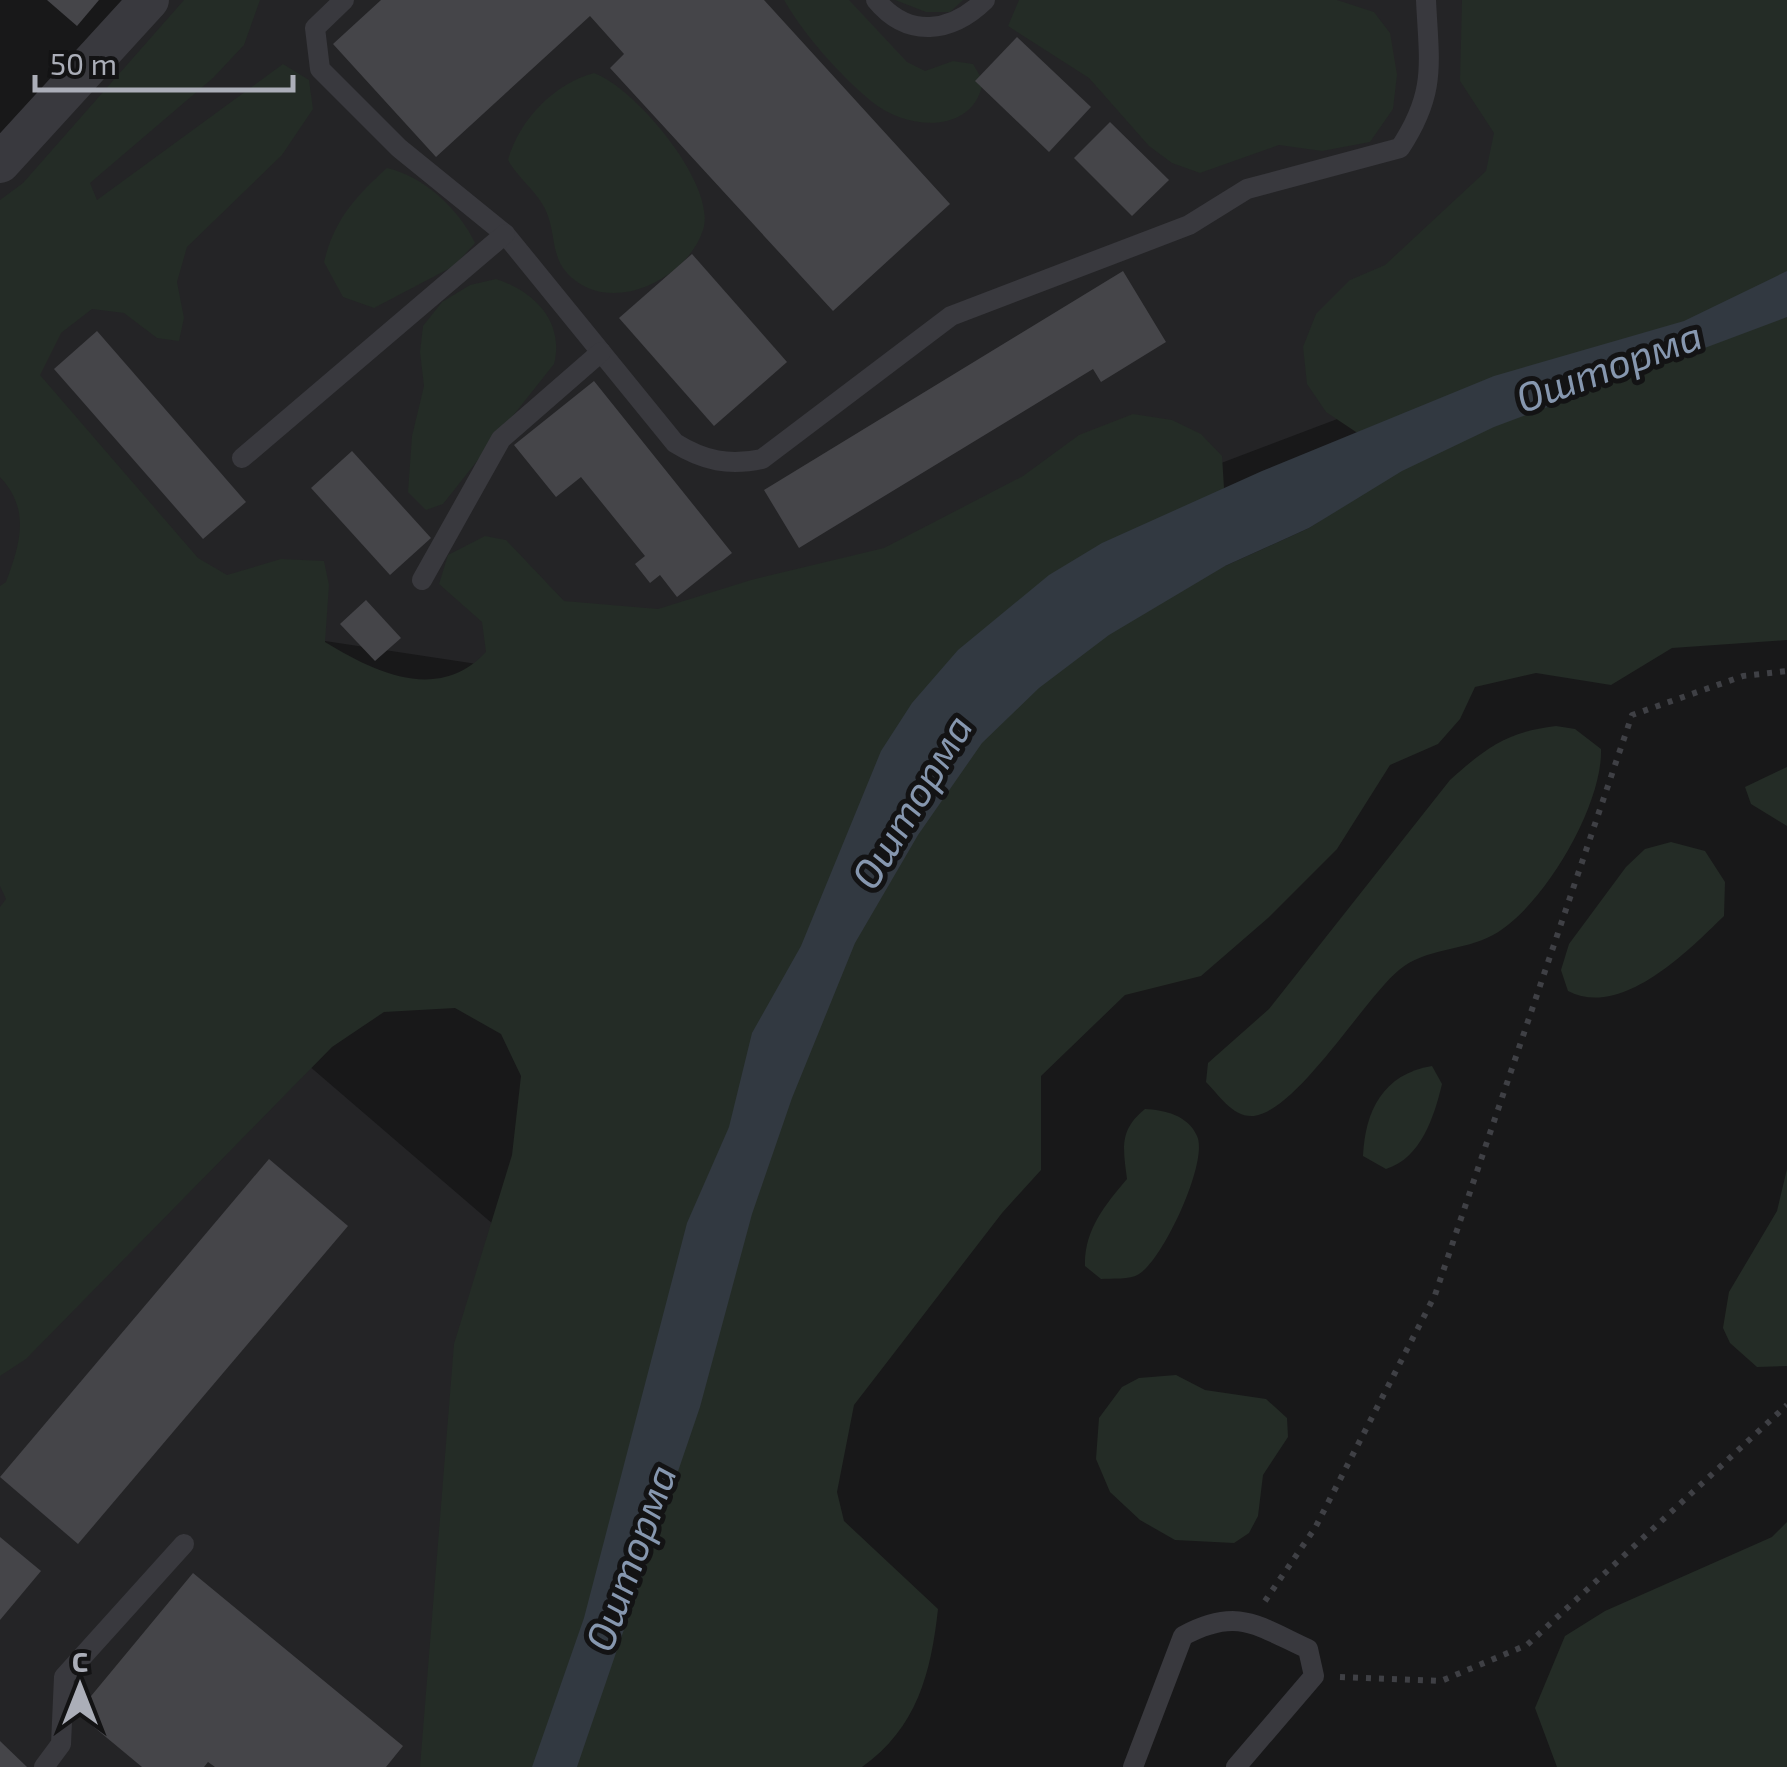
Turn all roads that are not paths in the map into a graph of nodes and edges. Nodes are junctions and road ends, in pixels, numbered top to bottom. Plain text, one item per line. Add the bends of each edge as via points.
1 (148, 0) edge
2 (344, 0) edge
3 (876, 0) edge
4 (985, 0) edge
5 (1426, 0) edge
6 (0, 163) edge
7 (504, 234) junction
8 (601, 352) junction
9 (242, 458) dead end
10 (422, 580) dead end
11 (184, 1544) dead end
12 (44, 1767) edge
13 (1133, 1767) edge
14 (1236, 1767) edge

1 - 6 street
2 - 7 lane via 315,28 320,69 398,148
3 - 4 lane via 915,28 944,28
5 - 8 lane via 1430,80 1422,116 1400,148 1247,189 1189,224 951,316 762,459 710,461 675,443
7 - 8 lane
7 - 9 lane
8 - 10 lane via 501,439
11 - 12 lane via 64,1677 61,1744
13 - 14 lane via 1182,1636 1214,1619 1250,1622 1308,1649 1314,1676

